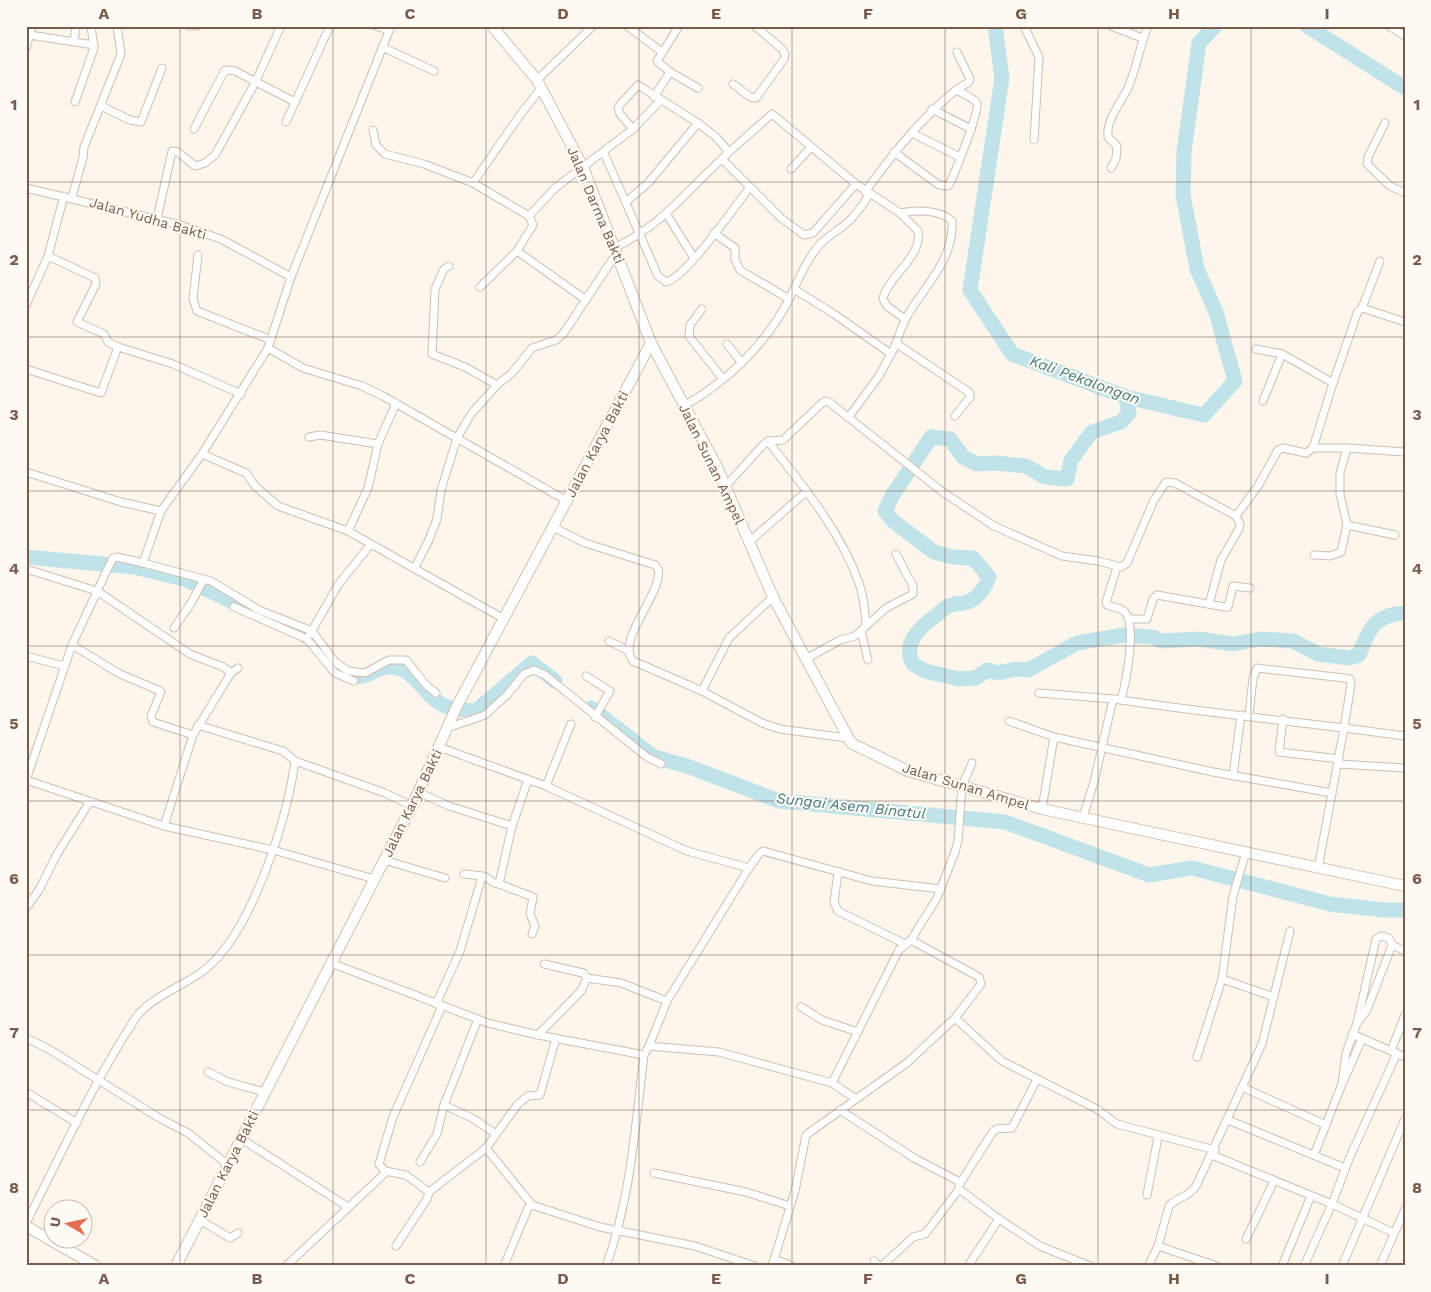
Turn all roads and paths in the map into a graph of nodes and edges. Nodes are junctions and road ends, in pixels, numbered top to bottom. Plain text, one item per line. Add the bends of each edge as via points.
1 (32, 26) edge
2 (76, 26) edge
3 (90, 26) edge
4 (117, 26) edge
5 (189, 26) edge
6 (197, 26) edge
7 (281, 26) edge
8 (330, 26) edge
9 (376, 26) edge
10 (492, 26) edge
11 (593, 26) edge
12 (627, 26) edge
13 (679, 26) edge
14 (755, 26) edge
15 (1024, 26) edge
16 (1111, 26) edge
17 (1148, 26) edge
18 (1389, 26) edge
19 (390, 28) edge
20 (30, 35) junction
21 (1405, 36) edge
22 (1142, 38) junction
23 (74, 42) junction
24 (94, 45) junction
25 (382, 47) junction
26 (26, 48) edge
27 (662, 52) junction
28 (957, 52) dead end
29 (162, 68) dead end
30 (434, 71) dead end
31 (670, 72) junction
32 (255, 83) junction
33 (539, 84) junction
34 (733, 84) dead end
35 (698, 88) dead end
36 (956, 90) junction
37 (657, 99) junction
38 (75, 102) dead end
39 (296, 102) junction
40 (101, 106) junction
41 (932, 109) junction
42 (286, 122) dead end
43 (698, 123) junction
44 (1385, 123) dead end
45 (194, 129) dead end
46 (633, 129) junction
47 (971, 129) junction
48 (373, 130) dead end
49 (912, 133) junction
50 (1034, 140) dead end
51 (811, 147) junction
52 (729, 152) junction
53 (894, 152) junction
54 (604, 153) junction
55 (960, 157) junction
56 (722, 159) junction
57 (589, 163) junction
58 (1111, 168) dead end
59 (791, 169) dead end
60 (473, 183) junction
61 (856, 184) junction
62 (750, 187) junction
63 (26, 188) edge
64 (867, 193) junction
65 (1405, 193) edge
66 (64, 196) junction
67 (72, 198) junction
68 (626, 202) junction
69 (900, 213) junction
70 (667, 215) junction
71 (529, 216) junction
72 (157, 219) junction
73 (714, 233) junction
74 (640, 234) junction
75 (517, 251) junction
76 (615, 251) junction
77 (198, 255) dead end
78 (48, 256) junction
79 (694, 258) junction
80 (1380, 261) dead end
81 (449, 266) dead end
82 (291, 277) junction
83 (480, 287) dead end
84 (794, 289) junction
85 (789, 299) junction
86 (586, 300) junction
87 (26, 305) edge
88 (1362, 308) junction
89 (702, 309) dead end
90 (906, 319) junction
91 (1405, 322) edge
92 (651, 343) junction
93 (270, 344) junction
94 (727, 344) dead end
95 (897, 344) junction
96 (118, 346) junction
97 (1256, 349) dead end
98 (891, 354) junction
99 (1282, 354) junction
100 (742, 363) junction
101 (26, 369) edge
102 (722, 379) junction
103 (1333, 383) junction
104 (497, 385) junction
105 (241, 394) junction
106 (1264, 401) dead end
107 (396, 403) junction
108 (684, 406) junction
109 (955, 416) dead end
110 (848, 418) junction
111 (309, 437) dead end
112 (457, 438) junction
113 (768, 441) junction
114 (378, 444) junction
115 (1313, 448) junction
116 (1347, 448) junction
117 (1405, 452) edge
118 (202, 454) junction
119 (26, 472) edge
120 (725, 487) junction
121 (807, 491) junction
122 (567, 501) junction
123 (161, 511) junction
124 (1236, 516) junction
125 (1346, 525) junction
126 (553, 527) junction
127 (348, 531) junction
128 (1396, 535) dead end
129 (749, 542) junction
130 (370, 545) junction
131 (896, 554) dead end
132 (1314, 555) dead end
133 (142, 563) junction
134 (1117, 567) junction
135 (414, 569) junction
136 (26, 570) edge
137 (204, 580) junction
138 (1250, 588) dead end
139 (97, 591) junction
140 (774, 597) junction
141 (1209, 604) junction
142 (234, 608) dead end
143 (504, 619) junction
144 (1128, 619) junction
145 (866, 625) junction
146 (174, 628) dead end
147 (861, 631) junction
148 (309, 635) junction
149 (609, 641) dead end
150 (72, 645) junction
151 (629, 651) junction
152 (26, 656) edge
153 (806, 659) junction
154 (868, 660) dead end
155 (64, 666) junction
156 (238, 668) dead end
157 (337, 670) junction
158 (231, 673) junction
159 (586, 676) dead end
160 (354, 680) dead end
161 (702, 691) junction
162 (1039, 692) dead end
163 (436, 693) dead end
164 (1113, 699) junction
165 (1121, 700) junction
166 (1245, 715) junction
167 (596, 716) junction
168 (1283, 719) junction
169 (1008, 721) dead end
170 (571, 724) dead end
171 (198, 725) junction
172 (447, 728) junction
173 (1344, 728) junction
174 (193, 735) junction
175 (1405, 736) edge
176 (1054, 737) junction
177 (847, 738) junction
178 (1103, 746) junction
179 (439, 747) junction
180 (295, 761) junction
181 (1339, 762) junction
182 (972, 763) dead end
183 (661, 764) dead end
184 (1405, 768) edge
185 (1233, 776) junction
186 (26, 780) edge
187 (528, 780) junction
188 (546, 786) junction
189 (962, 786) junction
190 (418, 792) junction
191 (1332, 793) junction
192 (89, 803) junction
193 (412, 806) junction
194 (1042, 809) junction
195 (1083, 817) junction
196 (164, 826) junction
197 (512, 826) junction
198 (273, 850) junction
199 (1246, 852) junction
200 (384, 860) junction
201 (749, 868) junction
202 (1318, 868) junction
203 (838, 872) junction
204 (464, 874) dead end
205 (483, 876) junction
206 (445, 878) dead end
207 (374, 879) junction
208 (499, 884) junction
209 (1405, 886) edge
210 (941, 889) junction
211 (26, 908) edge
212 (1290, 931) dead end
213 (532, 934) dead end
214 (908, 942) junction
215 (1392, 945) junction
216 (1405, 951) edge
217 (331, 963) junction
218 (544, 964) dead end
219 (587, 978) junction
220 (1222, 979) junction
221 (1274, 997) junction
222 (667, 1002) junction
223 (439, 1005) junction
224 (801, 1007) dead end
225 (1405, 1015) edge
226 (955, 1018) junction
227 (478, 1019) junction
228 (1357, 1023) junction
229 (858, 1032) junction
230 (1352, 1034) junction
231 (538, 1035) junction
232 (26, 1038) edge
233 (556, 1038) junction
234 (1362, 1039) junction
235 (648, 1046) junction
236 (1394, 1052) junction
237 (644, 1055) junction
238 (1197, 1057) dead end
239 (1405, 1057) edge
240 (208, 1072) dead end
241 (1037, 1079) junction
242 (100, 1080) junction
243 (832, 1083) junction
244 (1342, 1084) junction
245 (1242, 1087) junction
246 (26, 1092) edge
247 (265, 1092) junction
248 (856, 1099) junction
249 (444, 1105) junction
250 (840, 1110) junction
251 (1405, 1119) edge
252 (1228, 1120) junction
253 (77, 1123) junction
254 (1326, 1125) junction
255 (496, 1134) junction
256 (1158, 1137) junction
257 (240, 1138) junction
258 (486, 1148) junction
259 (1214, 1153) junction
260 (1314, 1155) junction
261 (420, 1162) dead end
262 (227, 1164) junction
263 (1345, 1168) junction
264 (385, 1171) junction
265 (654, 1173) dead end
266 (1274, 1181) junction
267 (959, 1186) junction
268 (429, 1192) junction
269 (1147, 1195) dead end
270 (1311, 1196) junction
271 (532, 1204) junction
272 (1332, 1204) junction
273 (790, 1206) junction
274 (348, 1207) junction
275 (1405, 1209) edge
276 (1362, 1218) junction
277 (200, 1220) junction
278 (999, 1220) junction
279 (26, 1225) edge
280 (619, 1230) junction
281 (238, 1233) dead end
282 (1394, 1233) junction
283 (1246, 1239) dead end
284 (396, 1246) dead end
285 (1158, 1246) junction
286 (773, 1262) edge
287 (878, 1264) edge
288 (96, 1266) edge
289 (176, 1266) edge
290 (286, 1266) edge
291 (504, 1266) edge
292 (606, 1266) edge
293 (755, 1266) edge
294 (792, 1266) edge
295 (968, 1266) edge
296 (1090, 1266) edge
297 (1148, 1266) edge
298 (1217, 1266) edge
299 (1282, 1266) edge
300 (1304, 1266) edge
301 (1342, 1266) edge
302 (1380, 1266) edge

1 - 20 street
2 - 23 street
3 - 24 street
4 - 40 street via 121,54
5 - 6 street
7 - 32 street
8 - 39 street
9 - 19 street
10 - 33 street, Jalan Darma Bakti
11 - 33 street
12 - 27 street
13 - 27 street
14 - 34 street via 782,48 784,59 756,98
15 - 50 street via 1039,57
16 - 22 street
17 - 22 street
18 - 21 street
19 - 25 street
20 - 23 street
20 - 26 street
22 - 58 street via 1127,90 1108,129 1108,137 1117,146
23 - 24 street
24 - 38 street
25 - 30 street
25 - 82 street
27 - 31 street via 657,61
28 - 36 street via 970,81
29 - 40 street via 141,122
31 - 35 street
31 - 37 street
32 - 39 street
32 - 45 street via 235,71 226,70
32 - 72 street via 210,160 195,166 172,151
33 - 57 street, Jalan Darma Bakti
33 - 60 street
36 - 41 street
36 - 47 street via 976,103
37 - 43 street
37 - 46 street
37 - 46 street via 638,86 620,103 620,114
39 - 42 street
40 - 67 street via 84,147
41 - 47 street
41 - 49 street
43 - 52 street
43 - 68 street via 648,183
44 - 65 street via 1367,164 1390,186
46 - 54 street
47 - 55 street
48 - 60 street via 378,150 385,154 424,164
49 - 53 street
49 - 55 street
51 - 52 street via 772,114
51 - 59 street
51 - 61 street
52 - 56 street
53 - 55 street via 943,186 950,183
53 - 64 street
54 - 57 street
54 - 68 street
56 - 62 street
56 - 70 street
57 - 71 street via 555,188
57 - 76 street, Jalan Darma Bakti
60 - 71 street
61 - 62 street via 807,236 794,230
61 - 64 street
62 - 73 street
63 - 66 street, Jalan Yudha Bakti
64 - 69 street
64 - 84 street via 852,219 818,246
66 - 67 street, Jalan Yudha Bakti
66 - 78 street
67 - 72 street, Jalan Yudha Bakti
68 - 74 street
69 - 90 street via 916,228 919,238 883,299 887,306
69 - 90 street via 925,211 948,218 952,224 951,244 946,257
70 - 74 street
70 - 79 street
71 - 75 street via 534,225
72 - 82 street, Jalan Yudha Bakti via 221,239
73 - 79 street
73 - 85 street via 735,248 735,260 740,270
74 - 76 street
74 - 79 street via 654,268 666,282 675,278
75 - 83 street
75 - 86 street
76 - 86 street
76 - 92 street, Jalan Darma Bakti
77 - 93 street via 193,299 197,311
78 - 87 street
78 - 96 street via 96,278 77,322 104,334 108,342
80 - 88 street
81 - 104 street via 441,273 435,289 432,354
82 - 93 street
84 - 85 street
84 - 98 street
85 - 100 street via 766,335
86 - 104 street via 563,334 556,340 532,348 512,373
88 - 91 street
88 - 103 street via 1358,311
89 - 102 street via 690,325 688,336
90 - 95 street
92 - 108 street, Jalan Sunan Ampel
92 - 122 street, Jalan Karya Bakti
93 - 105 street
93 - 107 street via 303,368 362,386
94 - 100 street
95 - 98 street
95 - 109 street via 970,393
96 - 101 street via 101,393
96 - 105 street via 173,364
97 - 99 street
98 - 110 street via 880,376
99 - 103 street
99 - 106 street
100 - 102 street
102 - 108 street
103 - 115 street
104 - 112 street via 479,403
105 - 118 street
107 - 112 street
107 - 114 street
108 - 120 street, Jalan Sunan Ampel
110 - 113 street via 825,401 784,440
110 - 134 street via 944,493 994,526 1062,556
111 - 114 street via 320,435
112 - 122 street
112 - 135 street via 441,490 437,519
113 - 120 street
113 - 121 street
114 - 127 street via 368,488
115 - 116 street
115 - 124 street via 1306,452 1278,450
116 - 117 street
116 - 125 street via 1339,486
118 - 123 street
118 - 127 street via 246,474 254,486 278,506
119 - 123 street
120 - 129 street, Jalan Sunan Ampel
121 - 129 street
121 - 145 street via 844,551 859,584
122 - 126 street, Jalan Karya Bakti
123 - 133 street
124 - 134 street via 1175,482 1166,482 1154,500 1126,563
124 - 141 street via 1239,529 1221,560
125 - 128 street
125 - 132 street via 1338,554
126 - 143 street, Jalan Karya Bakti
126 - 151 street via 574,539 658,568 658,580
127 - 130 street
129 - 140 street, Jalan Sunan Ampel
130 - 135 street
130 - 148 street via 338,585
131 - 145 street via 913,586 913,594 886,608
133 - 137 street
133 - 139 street via 114,558
134 - 144 street via 1106,602 1122,610
135 - 143 street
136 - 139 street
137 - 146 street
137 - 148 street via 222,586
138 - 141 street via 1233,586 1228,607
139 - 150 street
139 - 158 street via 190,654
140 - 153 street, Jalan Sunan Ampel
140 - 161 street via 729,638
141 - 144 street via 1158,595 1153,599 1147,620
142 - 148 street
143 - 172 street, Jalan Karya Bakti
144 - 165 street via 1129,661
145 - 147 street
147 - 153 street
147 - 154 street
148 - 157 street
149 - 151 street
150 - 155 street
150 - 174 street via 120,674 161,692 151,716 153,722
151 - 161 street via 638,664
152 - 155 street
153 - 177 street, Jalan Sunan Ampel
155 - 186 street
156 - 158 street
157 - 160 street
157 - 163 street via 365,673 389,660 401,658 411,663 426,685
158 - 171 street
159 - 167 street via 610,691
161 - 177 street via 762,723
162 - 164 street
164 - 165 street
164 - 178 street
165 - 166 street
166 - 168 street
166 - 173 street via 1257,668 1344,678 1350,679 1351,684
166 - 185 street
167 - 172 street via 544,674 534,670 524,674 484,715
167 - 183 street via 647,757
168 - 173 street
168 - 181 street via 1279,752
169 - 176 street
170 - 188 street
171 - 174 street
171 - 180 street via 283,751
172 - 179 street, Jalan Karya Bakti
173 - 175 street
173 - 181 street
174 - 196 street
176 - 178 street
176 - 194 street
177 - 189 street, Jalan Sunan Ampel via 859,748 908,770
178 - 185 street
178 - 195 street
179 - 187 street
179 - 190 street, Jalan Karya Bakti
180 - 193 street
180 - 198 street
181 - 184 street
181 - 191 street
182 - 189 street
185 - 191 street
186 - 192 street
187 - 188 street
187 - 197 street
188 - 201 street via 687,851
189 - 194 street, Jalan Sunan Ampel
189 - 210 street via 955,852
190 - 193 street, Jalan Karya Bakti
190 - 197 street via 449,806
191 - 202 street
192 - 196 street
192 - 211 street
193 - 200 street, Jalan Karya Bakti
194 - 195 street, Jalan Sunan Ampel
195 - 199 street, Jalan Sunan Ampel
196 - 198 street
197 - 208 street
198 - 207 street
198 - 242 street via 247,912 220,956 136,1017
199 - 202 street, Jalan Sunan Ampel
199 - 220 street via 1236,886
200 - 206 street
200 - 207 street, Jalan Karya Bakti
201 - 203 street via 763,851
201 - 222 street
202 - 209 street, Jalan Sunan Ampel
203 - 210 street via 888,884
203 - 214 street via 834,902 838,911
204 - 205 street
205 - 208 street
205 - 223 street
207 - 217 street, Jalan Karya Bakti
208 - 213 street via 533,897 530,914 535,926
210 - 214 street
212 - 221 street
214 - 226 street via 982,980
214 - 229 street via 899,950
215 - 216 street
215 - 228 street via 1367,1010
215 - 228 street via 1389,938 1381,936 1376,939
217 - 223 street
217 - 247 street, Jalan Karya Bakti
218 - 219 street via 583,973
219 - 222 street via 621,983
219 - 231 street via 581,991
220 - 221 street
220 - 238 street
221 - 245 street via 1262,1044
222 - 235 street
223 - 227 street
223 - 264 street via 393,1117 379,1164
224 - 229 street via 822,1020
225 - 236 street
226 - 241 street via 1002,1061
226 - 248 street via 908,1062
227 - 231 street
227 - 249 street
228 - 230 street
229 - 243 street
230 - 234 street
230 - 244 street
231 - 233 street
232 - 242 street
233 - 237 street
233 - 255 street via 540,1095 528,1096 518,1104
234 - 236 street
234 - 244 street
235 - 237 street
235 - 243 street via 718,1052
236 - 239 street
236 - 263 street
237 - 280 street via 630,1175
240 - 247 street via 228,1082
241 - 256 street via 1097,1109 1117,1124
241 - 267 street via 1012,1128 992,1133
242 - 253 street
242 - 262 street via 177,1125
243 - 248 street
244 - 254 street
245 - 252 street
245 - 254 street
246 - 253 street
247 - 257 street, Jalan Karya Bakti
248 - 250 street
249 - 255 street
249 - 261 street via 438,1134
250 - 267 street
250 - 273 street via 806,1135
251 - 276 street
252 - 259 street
252 - 260 street
253 - 279 street
254 - 260 street
255 - 258 street
256 - 259 street
256 - 269 street
257 - 262 street, Jalan Karya Bakti
257 - 274 street
258 - 268 street
258 - 271 street
259 - 266 street
259 - 285 street via 1191,1195 1170,1206
260 - 263 street
262 - 277 street, Jalan Karya Bakti
263 - 272 street
264 - 268 street via 406,1175
264 - 274 street
265 - 273 street via 728,1188
266 - 270 street
266 - 283 street
267 - 278 street
267 - 287 street via 925,1234 913,1237
268 - 284 street
270 - 272 street
270 - 299 street
271 - 280 street via 600,1227
271 - 291 street
272 - 276 street
272 - 300 street
273 - 286 street
274 - 290 street
275 - 282 street
276 - 282 street
276 - 301 street
277 - 281 street via 230,1238
277 - 289 street, Jalan Karya Bakti
278 - 295 street
278 - 296 street via 1040,1246
279 - 288 street
280 - 292 street
280 - 293 street via 695,1246
282 - 302 street
285 - 297 street
285 - 298 street
286 - 294 street

